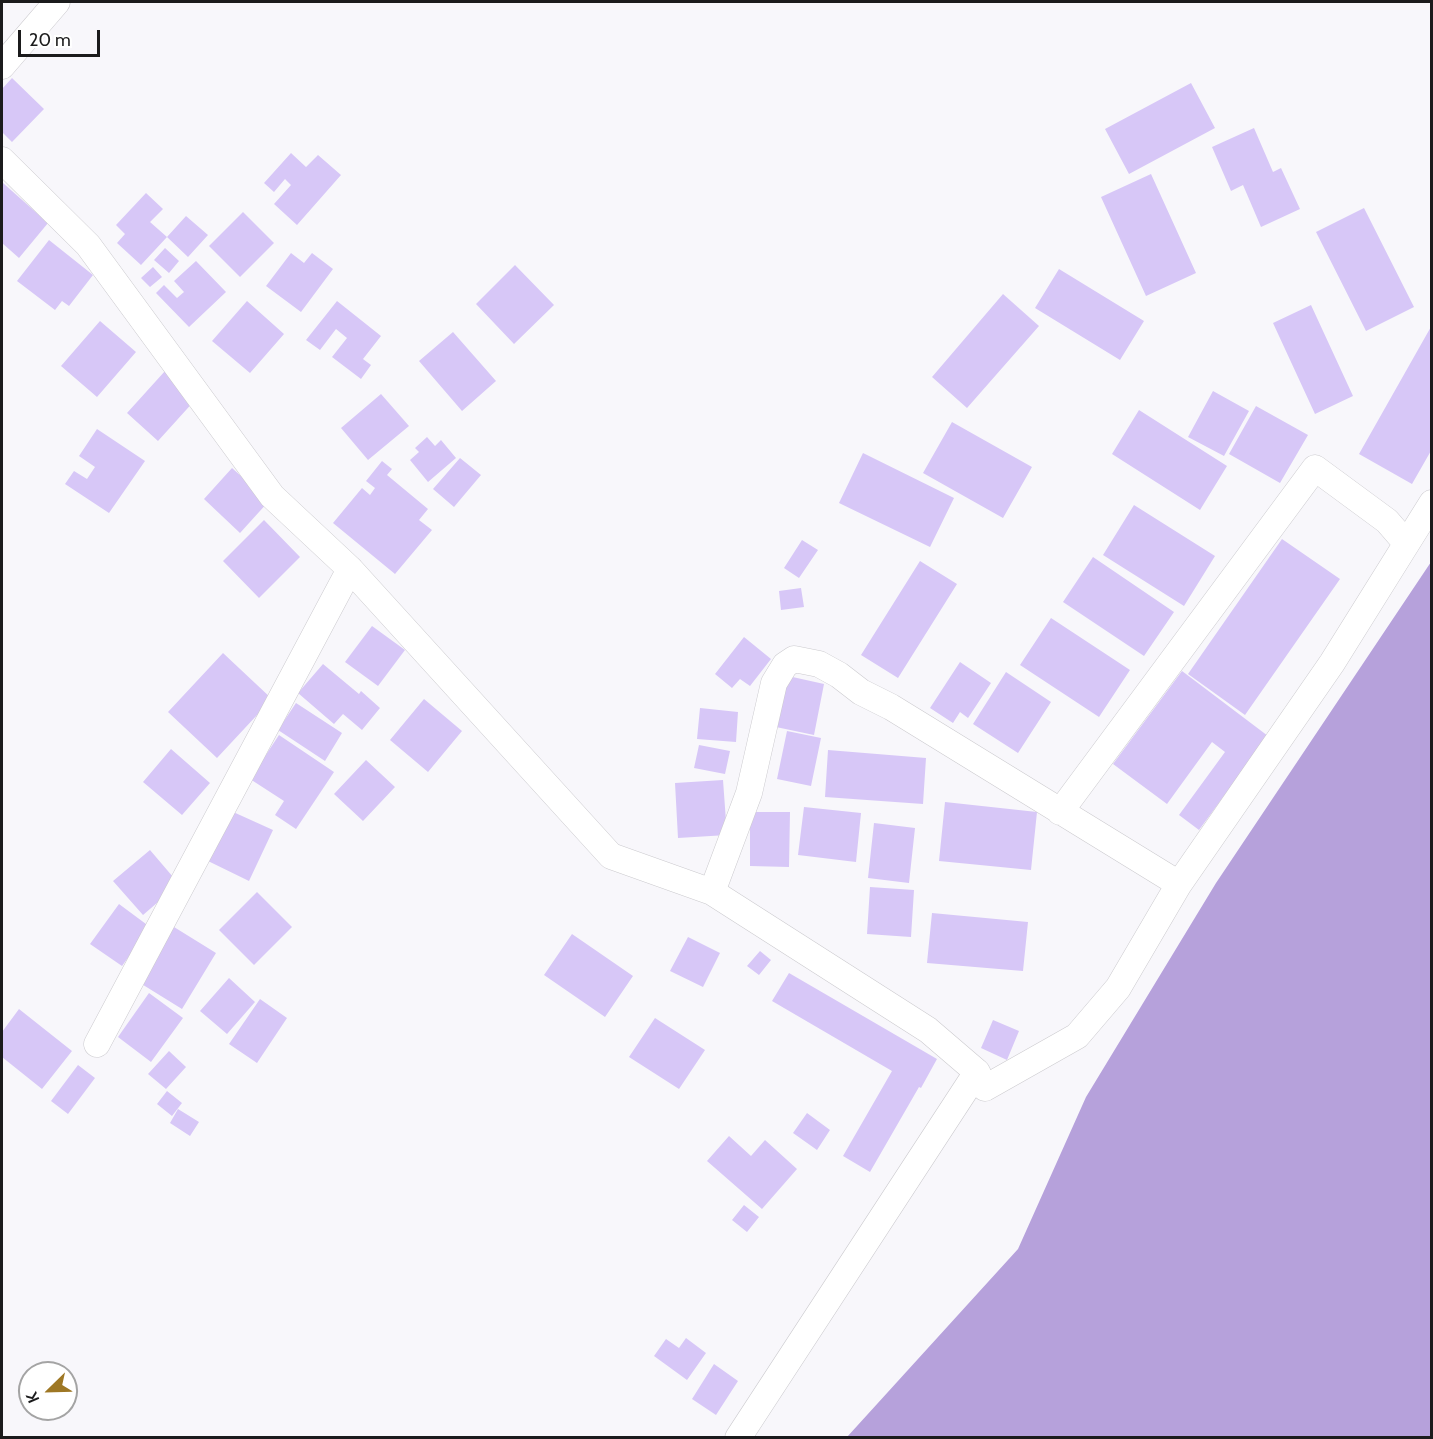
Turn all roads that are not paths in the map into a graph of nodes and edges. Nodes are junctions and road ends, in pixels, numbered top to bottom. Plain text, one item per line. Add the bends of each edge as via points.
1 (57, 2) edge
2 (2, 66) edge
3 (2, 160) edge
4 (1431, 503) edge
5 (1406, 543) junction
6 (350, 569) junction
7 (1060, 812) junction
8 (1179, 884) junction
9 (712, 892) junction
10 (97, 1044) dead end
11 (977, 1072) junction
12 (738, 1437) edge

1 - 2 street
3 - 6 street via 88,245 272,496
4 - 5 street
5 - 7 street via 1387,521 1315,468
5 - 8 street via 1332,663
6 - 9 street via 611,856
6 - 10 street
7 - 8 street
7 - 9 street via 839,675 819,664 794,659 785,665 774,683 749,793
8 - 11 street via 1118,988 1077,1036 985,1088
9 - 11 street via 928,1030
11 - 12 street

